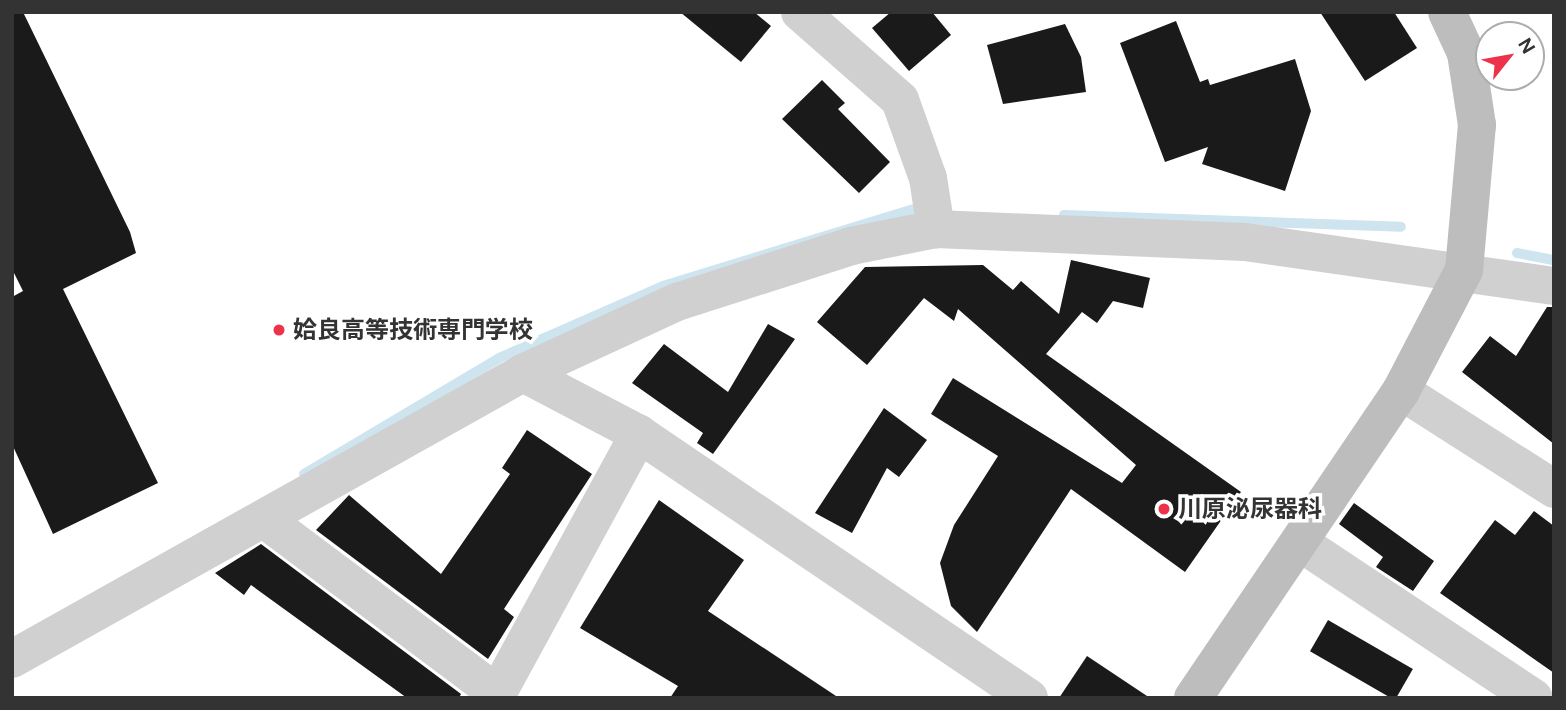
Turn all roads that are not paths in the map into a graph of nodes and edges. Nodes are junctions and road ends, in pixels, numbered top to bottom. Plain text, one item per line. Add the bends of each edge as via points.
1 (800, 12) edge
2 (1447, 12) edge
3 (936, 229) junction
4 (1464, 270) junction
5 (1554, 286) edge
6 (523, 373) junction
7 (1401, 391) junction
8 (639, 434) junction
9 (1554, 489) edge
10 (264, 519) junction
11 (1302, 544) junction
12 (12, 659) edge
13 (496, 696) edge
14 (1029, 698) edge
15 (1193, 698) edge
16 (1534, 698) edge

1 - 3 street via 900,100 928,178
2 - 4 street via 1466,53 1477,125
3 - 4 street via 1245,242
3 - 6 street via 851,246 677,302
4 - 5 street
4 - 7 street
6 - 8 street
6 - 10 street
7 - 9 street
7 - 11 street
8 - 13 street
8 - 14 street
10 - 12 street
10 - 13 street
11 - 15 street
11 - 16 street

